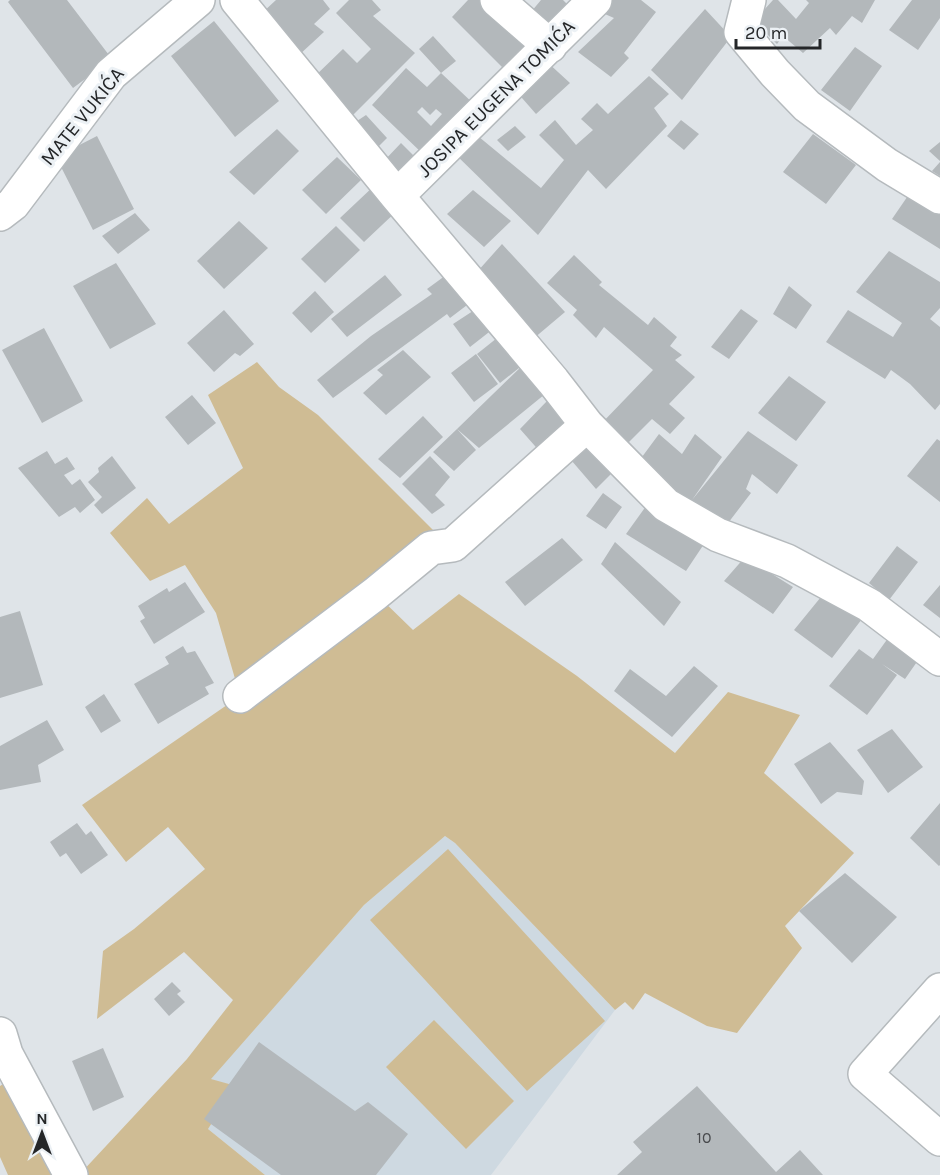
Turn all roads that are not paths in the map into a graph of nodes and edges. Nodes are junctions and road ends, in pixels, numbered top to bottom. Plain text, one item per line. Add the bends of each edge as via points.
1 (198, 0) edge
2 (237, 0) edge
3 (497, 0) edge
4 (596, 0) edge
5 (749, 0) edge
6 (550, 46) junction
7 (397, 196) junction
8 (940, 197) edge
9 (0, 214) edge
10 (587, 425) junction
11 (940, 659) edge
12 (240, 696) dead end
13 (940, 990) edge
14 (0, 1034) edge
15 (940, 1139) edge
16 (71, 1175) edge

1 - 9 street, MATE VUKIĆA via 111,74 13,204
2 - 7 street
3 - 6 street
4 - 6 street, JOSIPA EUGENA TOMIĆA
5 - 8 street via 741,32 775,73 807,106 887,165
6 - 7 street, JOSIPA EUGENA TOMIĆA
7 - 10 street
10 - 11 street via 666,505 718,535 787,561 869,605
10 - 12 street via 453,545 430,548
13 - 15 street via 865,1074
14 - 16 street via 6,1054

